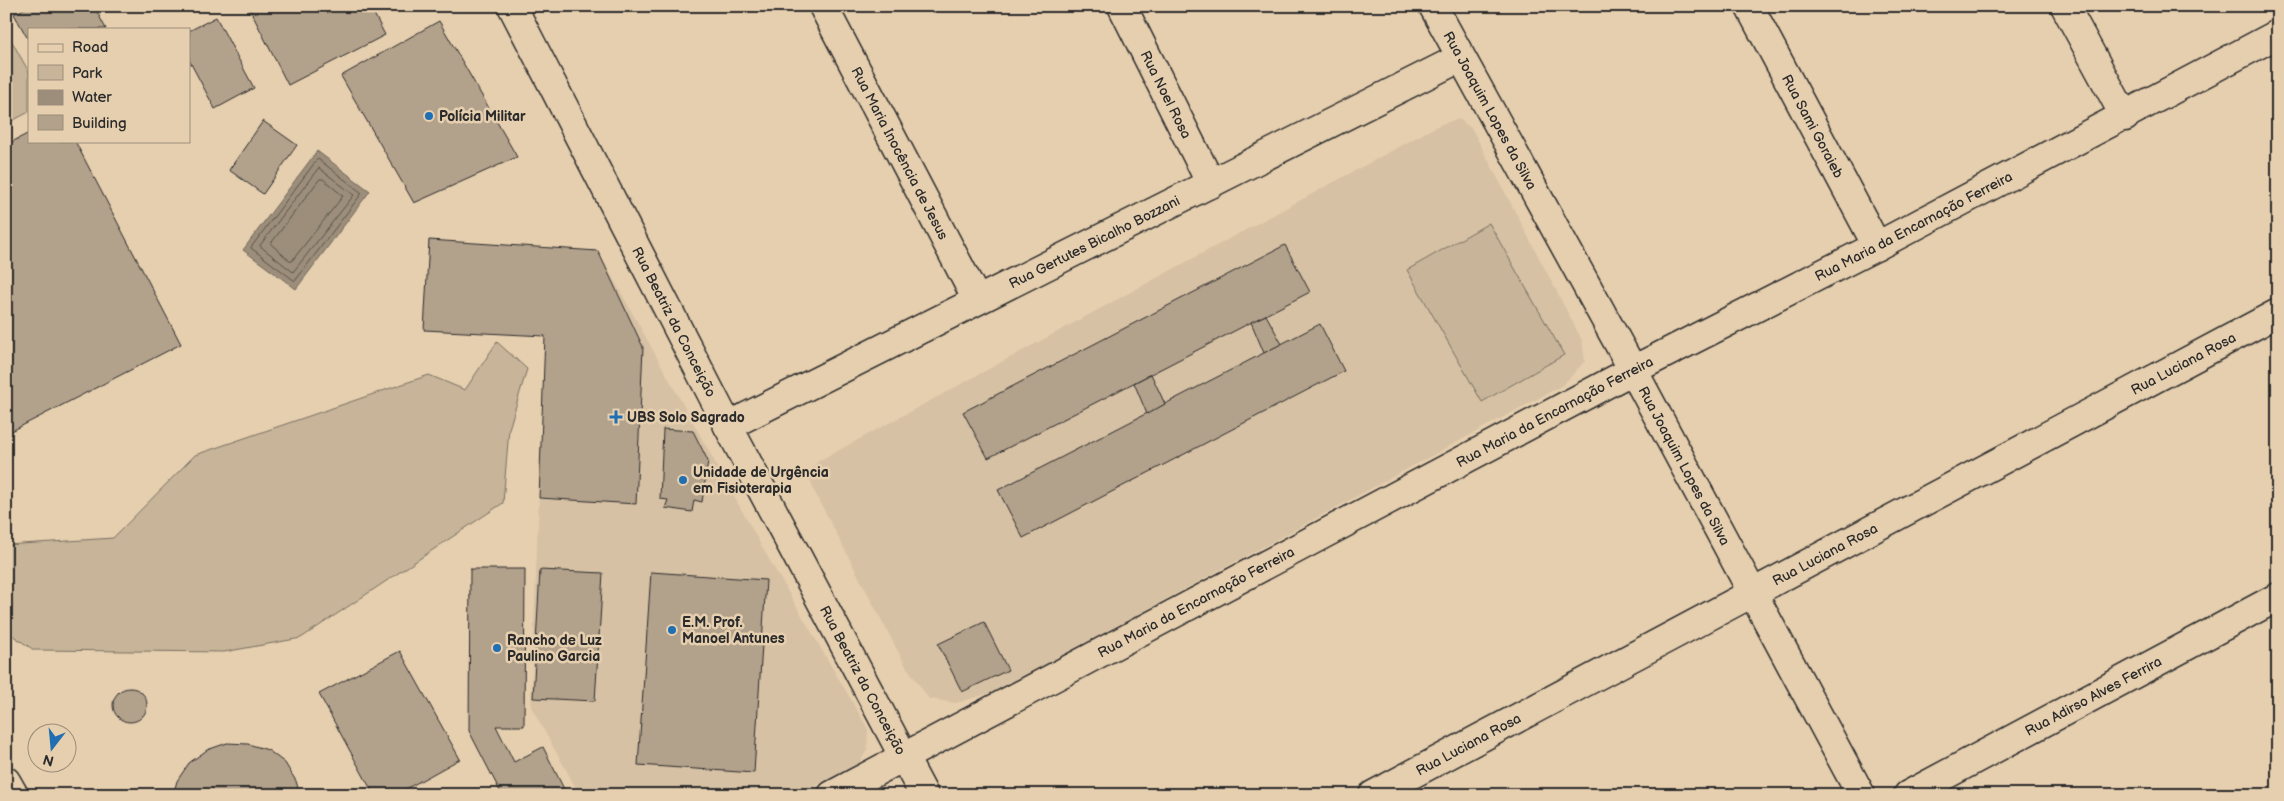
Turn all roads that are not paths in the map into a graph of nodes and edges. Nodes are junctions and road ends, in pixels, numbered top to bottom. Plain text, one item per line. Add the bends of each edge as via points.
1 (512, 6) edge
2 (823, 6) edge
3 (1122, 6) edge
4 (1433, 6) edge
5 (1749, 6) edge
6 (2066, 6) edge
7 (2278, 34) edge
8 (1460, 58) junction
9 (2125, 117) junction
10 (1211, 184) junction
11 (1877, 246) junction
12 (977, 300) junction
13 (2278, 313) edge
14 (1633, 370) junction
15 (728, 426) junction
16 (1752, 592) junction
17 (2278, 597) edge
18 (903, 758) junction
19 (6, 781) edge
20 (14, 795) edge
21 (832, 795) edge
22 (924, 795) edge
23 (1373, 795) edge
24 (1861, 795) edge
25 (1908, 795) edge

1 - 15 street, Rua Beatriz da Conceição
2 - 12 street, Rua Maria Inocência de Jesus
3 - 10 street, Rua Noel Rosa
4 - 8 street, Rua Joaquim Lopes da Silva
5 - 11 street, Rua Sami Goraieb
6 - 9 street
7 - 9 street, Rua Maria da Encarnação Ferreira
8 - 10 street, Rua Gertutes Bicalho Bozzani
8 - 14 street, Rua Joaquim Lopes da Silva
9 - 11 street, Rua Maria da Encarnação Ferreira
10 - 12 street, Rua Gertutes Bicalho Bozzani
11 - 14 street, Rua Maria da Encarnação Ferreira
12 - 15 street, Rua Gertutes Bicalho Bozzani
13 - 16 street, Rua Luciana Rosa
14 - 16 street, Rua Joaquim Lopes da Silva
14 - 18 street, Rua Maria da Encarnação Ferreira
15 - 18 street, Rua Beatriz da Conceição
16 - 23 street, Rua Luciana Rosa
16 - 24 street, Rua Joaquim Lopes da Silva
17 - 25 street, Rua Adirso Alves Ferrira
18 - 21 street, Rua Maria da Encarnação Ferreira
18 - 22 street, Rua Beatriz da Conceição
19 - 20 street

